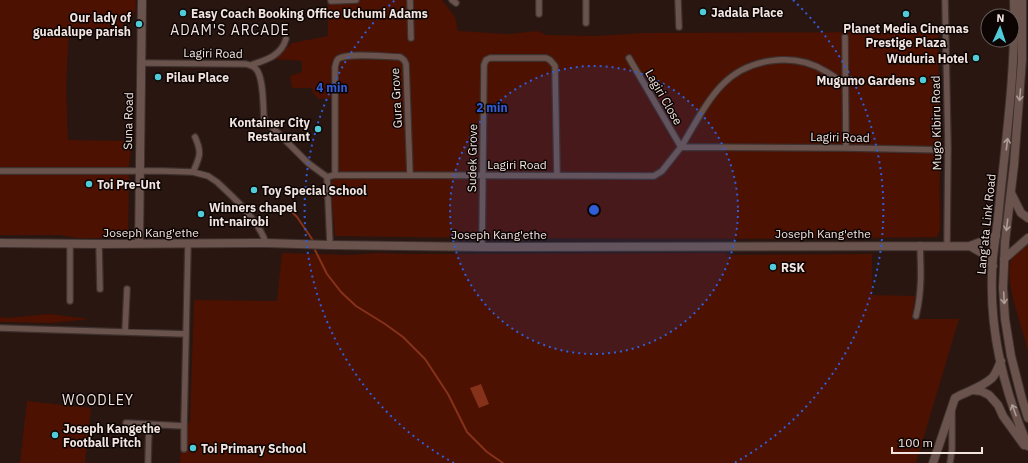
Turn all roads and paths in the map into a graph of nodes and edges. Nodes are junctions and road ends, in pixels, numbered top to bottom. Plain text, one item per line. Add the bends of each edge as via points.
1 (142, 0) edge
2 (356, 0) edge
3 (410, 0) edge
4 (538, 0) edge
5 (586, 0) edge
6 (678, 0) edge
7 (945, 0) edge
8 (1014, 0) edge
9 (1022, 0) edge
10 (331, 1) dead end
11 (539, 14) dead end
12 (586, 23) dead end
13 (679, 27) dead end
14 (845, 37) dead end
15 (411, 38) dead end
16 (286, 39) dead end
17 (629, 58) dead end
18 (141, 63) junction
19 (251, 65) junction
20 (845, 84) junction
21 (194, 137) dead end
22 (681, 147) junction
23 (846, 148) junction
24 (948, 150) junction
25 (0, 171) edge
26 (140, 171) junction
27 (193, 172) junction
28 (335, 175) junction
29 (410, 175) junction
30 (483, 175) junction
31 (556, 175) junction
32 (327, 177) junction
33 (1002, 183) junction
34 (1011, 192) junction
35 (1028, 218) edge
36 (996, 236) junction
37 (1028, 238) edge
38 (0, 243) edge
39 (70, 243) junction
40 (139, 243) junction
41 (266, 243) junction
42 (99, 244) junction
43 (188, 244) junction
44 (330, 245) junction
45 (920, 245) junction
46 (947, 245) junction
47 (970, 246) junction
48 (482, 247) junction
49 (1004, 259) junction
50 (993, 262) junction
51 (100, 289) dead end
52 (127, 289) dead end
53 (70, 301) dead end
54 (916, 316) dead end
55 (0, 328) edge
56 (125, 332) junction
57 (186, 334) junction
58 (1001, 361) junction
59 (972, 390) junction
60 (954, 402) junction
61 (1027, 414) edge
62 (126, 423) dead end
63 (149, 425) junction
64 (184, 426) junction
65 (1028, 446) edge
66 (184, 449) dead end
67 (1028, 451) edge
68 (148, 463) edge
69 (933, 463) edge
70 (950, 463) edge

1 - 18 street, Suna Road
2 - 10 street
3 - 15 street
4 - 11 street
5 - 12 street
6 - 13 street
7 - 24 street, Mugo Kibiru Road
33 -> 8 street, Lang'ata Link Road via 1014,60
9 -> 34 street, Lang'ata Link Road via 1022,60
14 - 20 street
16 - 19 street via 284,46 272,58
17 - 22 street, Lagiri Close
18 - 19 street, Lagiri Road
18 - 26 street, Suna Road
19 - 32 street, Lagiri Road via 260,75 264,119 308,163
20 - 22 street via 824,70 799,61 774,60 751,66 730,77 715,93
20 - 23 street
21 - 27 street via 199,146 200,156
22 - 23 street, Lagiri Road
22 - 31 street, Lagiri Road via 662,171 654,176
23 - 24 street, Lagiri Road
24 - 46 street, Mugo Kibiru Road
25 - 26 street
26 - 27 street
26 - 40 street, Suna Road
27 - 41 street via 208,176 223,188 251,216
28 - 29 street, Lagiri Road
28 - 29 street, Gura Grove via 335,67 339,58 349,55 404,60
28 - 32 street, Lagiri Road
29 - 30 street, Lagiri Road
30 - 31 street, Lagiri Road
30 - 31 street, Sudek Grove via 486,60 546,58 555,66
30 - 48 street, Sudek Grove
32 - 44 street
33 - 34 street
33 - 36 street, Lang'ata Link Road
34 - 35 street via 1021,213
34 -> 49 street, Lang'ata Link Road
36 - 47 street, Joseph Kang'ethe
36 - 50 street, Lang'ata Link Road
37 - 49 street
38 - 39 street, Joseph Kang'ethe
39 - 42 street, Joseph Kang'ethe
39 - 53 street
40 - 42 street, Joseph Kang'ethe
40 - 43 street, Joseph Kang'ethe
41 - 43 street, Joseph Kang'ethe
41 - 44 street, Joseph Kang'ethe
42 - 51 street
43 - 57 street
44 - 48 street, Joseph Kang'ethe
45 - 46 street, Joseph Kang'ethe
45 - 48 street, Joseph Kang'ethe
45 - 54 street via 922,280
46 - 47 street, Joseph Kang'ethe
47 - 50 street
49 - 50 street
49 -> 61 street, Lang'ata Link Road via 1005,318 1011,356
50 - 58 street, Lang'ata Link Road via 993,301
52 - 56 street
55 - 56 street
56 - 57 street
57 - 64 street
58 - 59 street via 992,378
65 -> 58 street, Lang'ata Link Road via 1010,399
59 - 60 street via 964,392
59 - 67 street via 989,395
60 - 69 street
60 - 70 street
62 - 63 street
63 - 64 street
63 - 68 street
64 - 66 street

